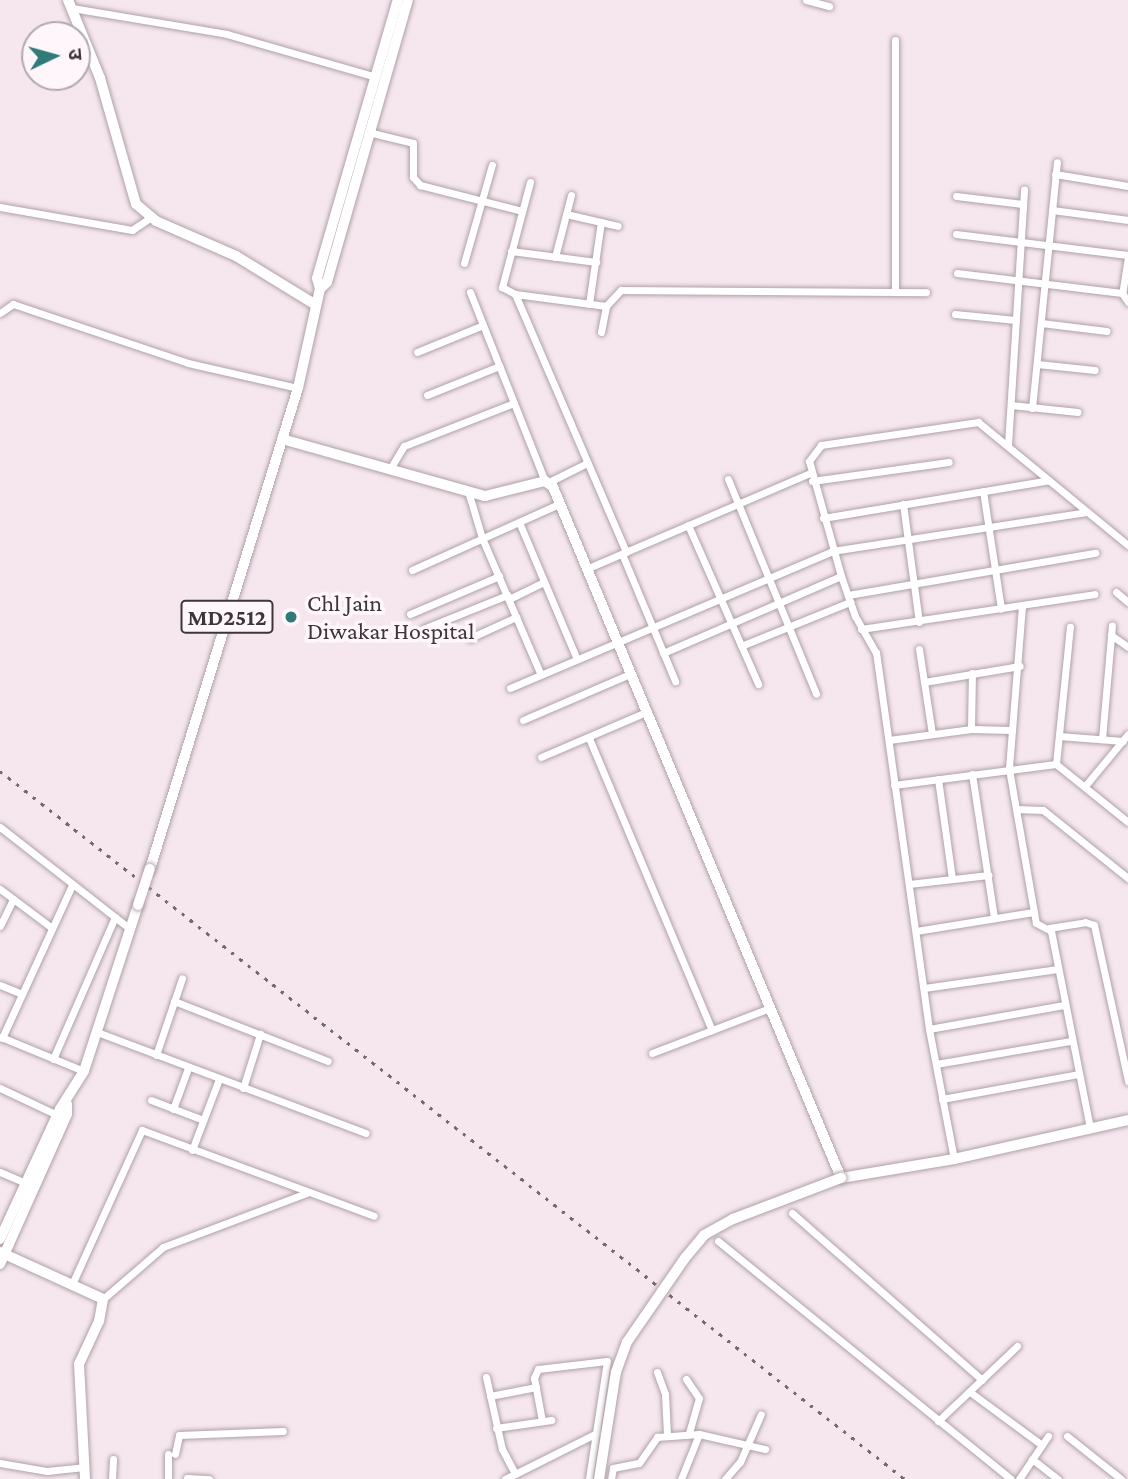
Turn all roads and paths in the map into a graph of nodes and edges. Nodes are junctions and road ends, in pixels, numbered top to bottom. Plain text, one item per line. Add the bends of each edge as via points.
1 (398, 0) edge
2 (408, 0) edge
3 (806, 0) edge
4 (70, 4) edge
5 (829, 6) dead end
6 (895, 40) dead end
7 (376, 77) junction
8 (368, 132) junction
9 (1057, 162) dead end
10 (492, 164) dead end
11 (1055, 174) junction
12 (530, 182) dead end
13 (1128, 186) edge
14 (1024, 190) dead end
15 (571, 195) dead end
16 (956, 196) dead end
17 (481, 201) junction
18 (1023, 204) junction
19 (0, 207) edge
20 (1052, 209) junction
21 (522, 211) junction
22 (566, 214) junction
23 (151, 217) junction
24 (1128, 219) edge
25 (601, 222) junction
26 (618, 226) dead end
27 (956, 234) dead end
28 (1021, 242) junction
29 (1048, 244) junction
30 (511, 251) junction
31 (1128, 256) edge
32 (555, 257) junction
33 (596, 262) junction
34 (464, 263) dead end
35 (1127, 268) edge
36 (957, 272) dead end
37 (1018, 280) junction
38 (1045, 283) junction
39 (320, 289) junction
40 (895, 291) junction
41 (470, 292) dead end
42 (926, 292) dead end
43 (1122, 293) junction
44 (515, 294) junction
45 (1128, 302) edge
46 (589, 304) junction
47 (316, 305) junction
48 (606, 306) junction
49 (0, 313) edge
50 (955, 314) dead end
51 (1016, 320) junction
52 (1041, 323) junction
53 (483, 325) junction
54 (1107, 331) dead end
55 (601, 332) dead end
56 (417, 352) dead end
57 (1037, 364) junction
58 (499, 366) junction
59 (1095, 370) dead end
60 (298, 388) junction
61 (427, 395) dead end
62 (514, 403) junction
63 (1011, 405) junction
64 (1032, 408) junction
65 (1078, 412) dead end
66 (282, 439) junction
67 (1008, 445) junction
68 (949, 462) dead end
69 (585, 464) junction
70 (390, 469) junction
71 (811, 477) junction
72 (728, 479) dead end
73 (1049, 480) junction
74 (547, 482) junction
75 (468, 491) junction
76 (983, 491) junction
77 (559, 504) junction
78 (738, 504) junction
79 (903, 504) junction
80 (1086, 512) junction
81 (823, 518) junction
82 (519, 522) junction
83 (688, 525) junction
84 (988, 526) junction
85 (482, 538) junction
86 (908, 538) junction
87 (1128, 545) edge
88 (832, 551) junction
89 (624, 553) junction
90 (1095, 554) dead end
91 (586, 569) junction
92 (994, 569) junction
93 (412, 570) dead end
94 (499, 576) junction
95 (841, 576) junction
96 (766, 578) junction
97 (544, 582) junction
98 (914, 583) junction
99 (1116, 592) dead end
100 (1094, 594) dead end
101 (508, 597) junction
102 (719, 597) junction
103 (849, 598) junction
104 (1128, 602) edge
105 (777, 603) junction
106 (1022, 606) junction
107 (1001, 609) junction
108 (410, 614) dead end
109 (516, 617) junction
110 (919, 622) junction
111 (731, 624) junction
112 (652, 625) junction
113 (1112, 625) dead end
114 (788, 626) junction
115 (1070, 627) dead end
116 (423, 629) dead end
117 (861, 629) junction
118 (1111, 635) junction
119 (470, 638) dead end
120 (616, 643) junction
121 (741, 646) junction
122 (1128, 647) edge
123 (919, 649) dead end
124 (663, 653) junction
125 (578, 659) junction
126 (1020, 666) junction
127 (972, 673) junction
128 (630, 674) junction
129 (541, 675) junction
130 (675, 681) dead end
131 (924, 682) junction
132 (758, 684) dead end
133 (510, 688) dead end
134 (816, 694) dead end
135 (646, 712) junction
136 (523, 720) dead end
137 (971, 729) junction
138 (1012, 730) junction
139 (932, 734) junction
140 (1059, 736) junction
141 (1125, 737) edge
142 (589, 738) junction
143 (1102, 739) junction
144 (888, 740) junction
145 (541, 757) dead end
146 (1056, 764) junction
147 (1009, 769) junction
148 (972, 774) junction
149 (938, 779) junction
150 (894, 785) junction
151 (1085, 786) junction
152 (1128, 807) edge
153 (1016, 810) junction
154 (1121, 816) junction
155 (1128, 822) edge
156 (0, 827) edge
157 (988, 875) junction
158 (952, 878) junction
159 (1128, 878) edge
160 (909, 884) junction
161 (72, 885) junction
162 (0, 889) edge
163 (13, 899) junction
164 (1034, 912) junction
165 (115, 917) junction
166 (994, 918) junction
167 (0, 926) edge
168 (52, 928) junction
169 (1049, 928) junction
170 (130, 929) junction
171 (916, 931) junction
172 (1058, 969) junction
173 (182, 978) dead end
174 (0, 985) edge
175 (924, 988) junction
176 (22, 994) junction
177 (174, 1001) junction
178 (1064, 1004) junction
179 (770, 1008) junction
180 (929, 1029) junction
181 (712, 1031) junction
182 (97, 1032) junction
183 (260, 1034) junction
184 (1, 1037) edge
185 (1071, 1041) junction
186 (1125, 1049) edge
187 (652, 1054) dead end
188 (156, 1055) junction
189 (53, 1059) junction
190 (328, 1060) dead end
191 (936, 1065) junction
192 (188, 1068) junction
193 (84, 1072) junction
194 (1078, 1074) junction
195 (219, 1079) junction
196 (1128, 1081) edge
197 (243, 1087) junction
198 (0, 1088) edge
199 (942, 1099) junction
200 (151, 1100) dead end
201 (67, 1104) junction
202 (173, 1109) junction
203 (57, 1115) junction
204 (203, 1120) junction
205 (1128, 1120) edge
206 (1090, 1128) junction
207 (366, 1133) dead end
208 (192, 1150) junction
209 (954, 1159) junction
210 (0, 1172) edge
211 (841, 1178) junction
212 (26, 1183) junction
213 (307, 1192) junction
214 (792, 1213) dead end
215 (374, 1216) dead end
216 (0, 1239) edge
217 (718, 1241) dead end
218 (1, 1256) edge
219 (73, 1282) junction
220 (103, 1299) junction
221 (1017, 1346) dead end
222 (657, 1371) dead end
223 (486, 1377) dead end
224 (686, 1379) dead end
225 (982, 1380) junction
226 (536, 1387) junction
227 (970, 1392) junction
228 (489, 1396) junction
229 (761, 1414) dead end
230 (551, 1420) dead end
231 (542, 1421) junction
232 (938, 1421) junction
233 (496, 1429) junction
234 (283, 1431) dead end
235 (597, 1433) junction
236 (689, 1434) junction
237 (699, 1434) junction
238 (667, 1435) junction
239 (1048, 1436) dead end
240 (1067, 1436) dead end
241 (749, 1445) junction
242 (1042, 1445) junction
243 (765, 1449) dead end
244 (113, 1459) dead end
245 (1032, 1459) junction
246 (0, 1463) edge
247 (84, 1467) junction
248 (515, 1473) junction
249 (47, 1475) edge
250 (187, 1477) edge
251 (85, 1479) edge
252 (112, 1479) edge
253 (167, 1479) edge
254 (209, 1479) edge
255 (505, 1479) edge
256 (589, 1479) edge
257 (599, 1479) edge
258 (611, 1479) edge
259 (681, 1479) edge
260 (726, 1479) edge
261 (1011, 1479) edge
262 (1019, 1479) edge
263 (1058, 1479) edge
264 (1121, 1479) edge

1 - 7 main road, MD2512
2 - 8 main road, MD2512
3 - 5 street
4 - 7 street via 227,34
4 - 23 street via 100,78 130,190 136,204
6 - 40 street
7 - 39 main road, MD2512 via 317,278
8 - 17 street via 412,143 413,177 420,185
8 - 39 main road, MD2512 via 327,282
9 - 11 street
10 - 17 street
11 - 13 street
11 - 20 street
12 - 21 street
14 - 18 street
15 - 22 street
16 - 18 street
17 - 21 street
17 - 34 street
18 - 28 street
19 - 23 street via 132,230
20 - 24 street
20 - 29 street
21 - 30 street
22 - 25 street
22 - 32 street
23 - 47 street via 236,256
25 - 26 street
25 - 33 street
27 - 28 street
28 - 29 street
28 - 37 street
29 - 31 street
29 - 38 street
30 - 32 street
30 - 44 street via 502,287
31 - 35 street
32 - 33 street
33 - 46 street
35 - 43 street
36 - 37 street
37 - 38 street
37 - 51 street
38 - 43 street
38 - 52 street
39 - 47 main road, MD2512
40 - 42 street
40 - 48 street via 621,290
41 - 53 street
43 - 45 street
44 - 46 street
44 - 69 street
46 - 48 street
47 - 60 main road, MD2512
48 - 55 street
49 - 60 street via 13,304 188,363
50 - 51 street
51 - 63 street
52 - 54 street
52 - 57 street
53 - 56 street
53 - 58 street
57 - 59 street
57 - 64 street
58 - 61 street
58 - 62 street
60 - 66 main road, MD2512
62 - 70 street via 404,446
62 - 74 street
63 - 64 street
63 - 67 street
64 - 65 street
66 - 70 street
66 - 170 main road, MD2512, bridge
67 - 71 street via 986,426 968,422 821,445 811,454
67 - 73 street
68 - 71 street
69 - 74 street
69 - 89 street
70 - 75 street
71 - 78 street
71 - 81 street
72 - 78 street
73 - 76 street
73 - 80 street
74 - 75 street via 502,495
74 - 77 street
75 - 85 street
76 - 79 street
76 - 84 street
77 - 82 street
77 - 91 street
78 - 83 street
78 - 96 street
79 - 81 street
79 - 86 street
80 - 84 street
80 - 87 street
81 - 88 street
82 - 85 street
82 - 97 street
83 - 89 street
83 - 102 street
84 - 86 street
84 - 92 street
85 - 93 street
85 - 94 street
86 - 88 street
86 - 98 street
88 - 95 street
88 - 96 street
89 - 91 street
89 - 112 street
90 - 92 street
91 - 120 street
92 - 98 street
92 - 107 street
94 - 101 street
94 - 108 street
95 - 103 street
95 - 105 street
96 - 102 street
96 - 105 street
97 - 101 street
97 - 125 street
98 - 103 street
98 - 110 street
99 - 104 street
100 - 106 street
101 - 109 street
101 - 116 street
102 - 111 street
102 - 112 street
103 - 114 street
103 - 117 street
105 - 111 street
105 - 114 street
106 - 107 street
106 - 126 street
107 - 110 street
109 - 119 street
109 - 129 street
110 - 117 street
111 - 121 street
111 - 124 street
112 - 120 street
112 - 124 street
113 - 118 street
114 - 121 street
114 - 134 street
115 - 140 street
117 - 144 street via 876,653
118 - 122 street
118 - 143 street
120 - 125 street
120 - 128 street
121 - 132 street
123 - 131 street
124 - 130 street
125 - 129 street
126 - 127 street
126 - 138 street
127 - 131 street
127 - 137 street
128 - 135 street
128 - 136 street
129 - 133 street
131 - 139 street
135 - 142 street
135 - 179 street
137 - 138 street
137 - 139 street
138 - 147 street
139 - 144 street
140 - 143 street
140 - 146 street
141 - 143 street
141 - 151 street
142 - 145 street
142 - 181 street
144 - 150 street
146 - 147 street
146 - 151 street
147 - 148 street
147 - 153 street
148 - 149 street
148 - 157 street
149 - 150 street
149 - 158 street
150 - 160 street
151 - 154 street
152 - 154 street
153 - 159 street via 1043,810
153 - 164 street
154 - 155 street
156 - 161 street
157 - 158 street
157 - 166 street
158 - 160 street
160 - 171 street
161 - 165 street
161 - 168 street
162 - 163 street
163 - 167 street
163 - 168 street
164 - 166 street
164 - 169 street via 1038,927
165 - 170 street
165 - 189 street
166 - 171 street
168 - 176 street
169 - 172 street
169 - 186 street via 1085,922 1094,925
170 - 182 main road, MD2512
171 - 175 street
172 - 175 street
172 - 178 street
173 - 177 street
174 - 176 street
175 - 180 street
176 - 184 street
177 - 183 street
177 - 188 street
178 - 180 street
178 - 185 street
179 - 181 street
179 - 211 street
180 - 191 street
181 - 187 street
182 - 188 street
182 - 193 main road, MD2512
183 - 190 street
183 - 197 street
184 - 189 street
185 - 191 street
185 - 194 street
186 - 196 street
188 - 192 street
189 - 193 street
191 - 199 street
192 - 195 street
192 - 202 street
193 - 201 main road, MD2512
194 - 199 street
194 - 206 street
195 - 197 street
195 - 204 street
197 - 207 street
198 - 203 street
199 - 209 street
200 - 202 street
201 - 203 main road, MD2512
201 - 218 main road, MD2512 via 67,1114
202 - 204 street
203 - 212 main road, MD2512
204 - 208 street
205 - 206 street
206 - 209 street
208 - 213 street
208 - 219 street via 139,1132
209 - 211 street
210 - 212 street
211 - 257 street, bridge via 733,1219 704,1235 685,1258 627,1342 616,1372
212 - 216 main road, MD2512
213 - 215 street
213 - 220 street via 163,1247
214 - 225 street
217 - 232 street
218 - 219 street
219 - 220 street
220 - 247 street via 99,1321 79,1364
221 - 225 street
222 - 238 street via 665,1394
223 - 228 street
224 - 236 street via 699,1398
225 - 227 street
226 - 228 street
226 - 231 street
226 - 235 street via 535,1373 541,1368 607,1361
227 - 232 street
227 - 242 street
228 - 233 street
229 - 241 street
230 - 231 street
231 - 233 street
232 - 261 street
233 - 248 street
234 - 253 street via 179,1435
235 - 248 street
235 - 256 street
236 - 237 street
236 - 238 street
237 - 241 street
237 - 259 street
238 - 258 street via 652,1439 635,1466 613,1468
239 - 242 street
240 - 264 street
241 - 243 street
241 - 260 street
242 - 245 street
244 - 252 street
245 - 262 street
245 - 263 street
246 - 249 street
247 - 249 street
247 - 251 street
248 - 255 street
250 - 254 street

